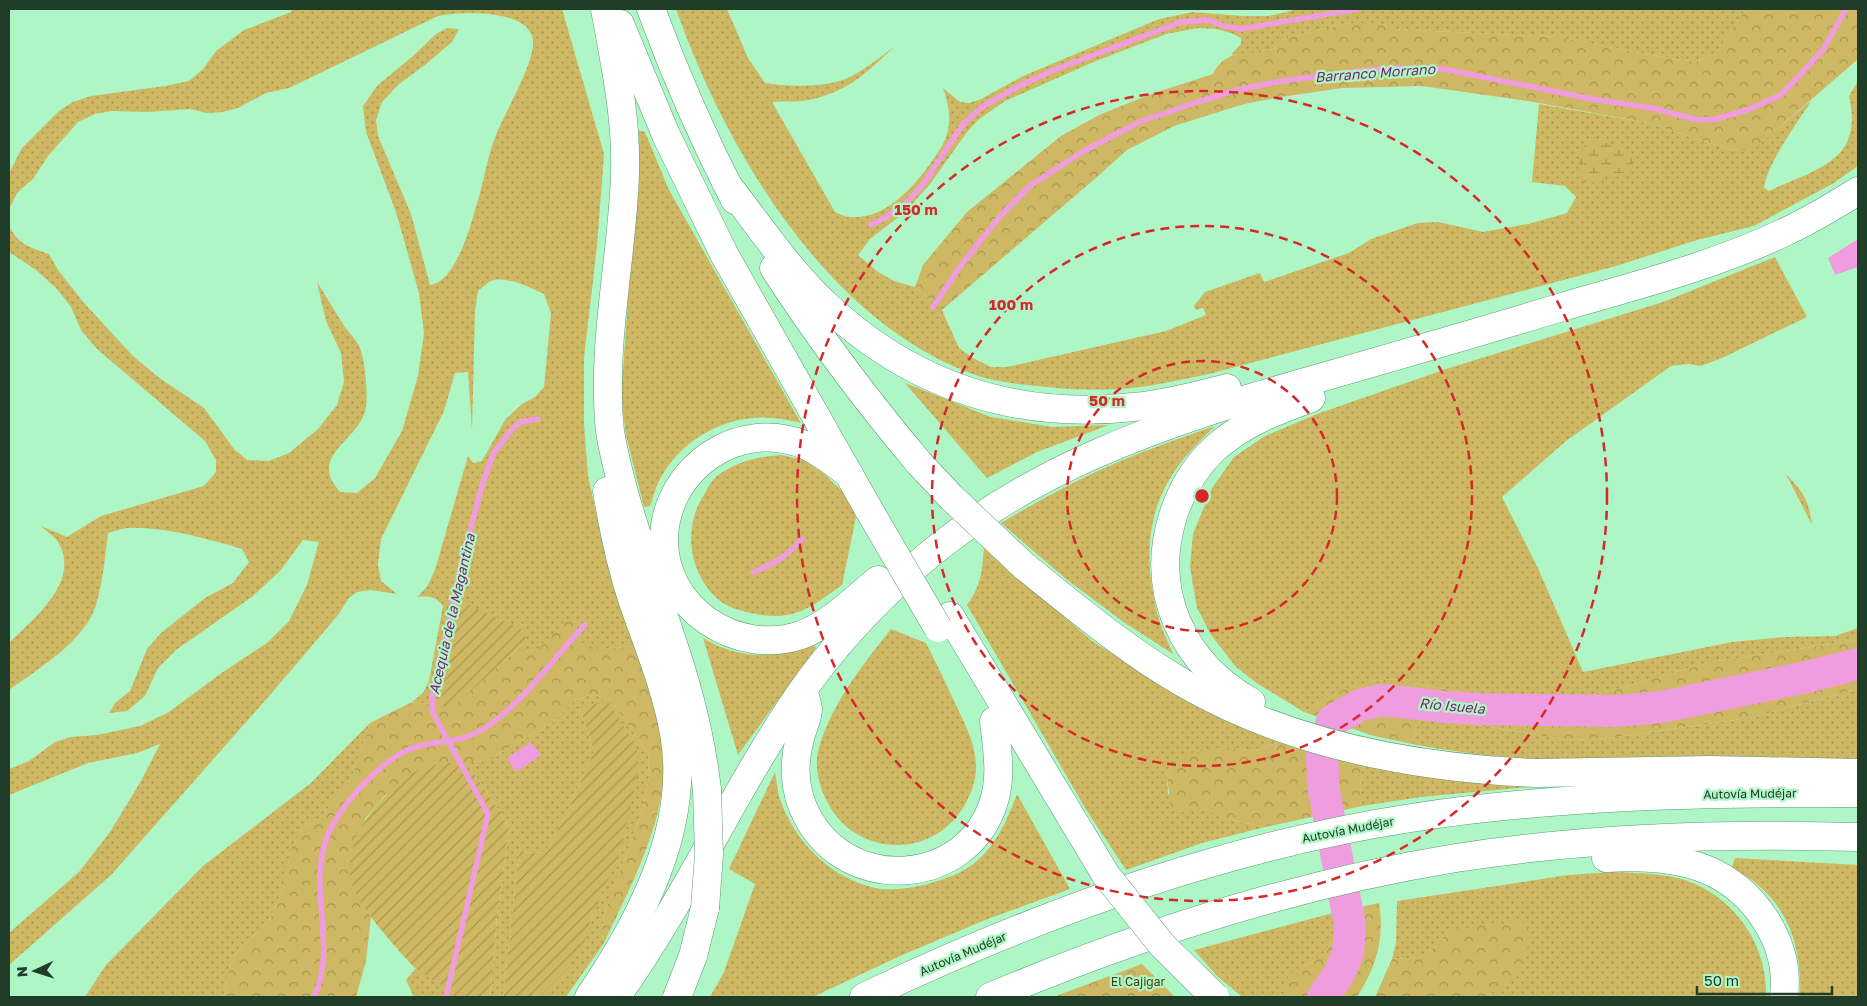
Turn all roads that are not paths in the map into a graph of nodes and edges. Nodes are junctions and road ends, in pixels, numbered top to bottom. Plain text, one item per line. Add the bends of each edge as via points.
1 (605, 9) edge
2 (614, 9) edge
3 (633, 9) edge
4 (651, 9) edge
5 (726, 183) junction
6 (1858, 191) edge
7 (1377, 362) junction
8 (1296, 384) junction
9 (608, 399) junction
10 (849, 474) junction
11 (875, 504) junction
12 (946, 541) junction
13 (944, 622) junction
14 (803, 690) junction
15 (994, 721) junction
16 (1268, 723) junction
17 (1858, 773) edge
18 (1858, 793) edge
19 (1858, 837) edge
20 (1457, 858) junction
21 (1106, 875) junction
22 (589, 997) edge
23 (616, 997) edge
24 (677, 997) edge
25 (864, 997) edge
26 (990, 997) edge
27 (1215, 997) edge
28 (1784, 997) edge

1 - 9 highway via 625,131 623,204 608,359
2 - 10 highway via 685,178 741,285
3 - 11 highway via 702,172
4 - 5 highway via 678,79
5 - 8 highway via 798,275 851,327 904,363 961,389 1032,407 1069,410 1168,402 1264,378
5 - 16 highway, bridge via 764,252 811,325 863,396 959,505 1024,566 1153,664 1212,698
6 - 7 highway via 1786,232 1718,259
7 - 8 highway
7 - 16 highway via 1348,385 1260,417 1228,437 1190,478 1172,518 1166,543 1166,578 1179,628 1208,670 1237,694 1258,706
8 - 12 highway via 1167,425 1086,457 1018,492
9 - 22 highway via 602,438 610,511 632,599 670,714 677,784 671,822 656,875 634,924
9 - 24 highway, bridge via 618,471 689,695 707,790 709,854 705,908 693,956
10 - 11 highway
10 - 12 highway via 805,445 773,438 736,442 703,459 674,495 666,524 664,539 669,569 682,596 702,618 729,633 758,640 788,638 819,626 838,613 922,543
11 - 13 highway, bridge
12 - 14 highway via 896,584 844,637
13 - 15 highway
13 - 21 highway
14 - 15 highway via 808,710 796,751 795,769 796,785 806,815 814,829 837,851 865,866 881,870 913,870 943,860 957,852 979,830 991,809 998,786
14 - 23 highway via 752,770 664,926
15 - 21 highway via 1067,840
16 - 17 highway via 1380,756 1499,772 1711,770
18 - 25 highway, Autovía Mudéjar via 1630,797 1496,807 1411,818 1283,843 1181,872 1094,902 982,945
19 - 20 highway via 1660,838 1570,844
20 - 26 highway via 1294,892 1203,918 1133,941
20 - 28 highway via 1475,872 1609,858 1661,859 1703,868 1720,876 1751,900 1771,928 1782,960
21 - 27 highway, bridge via 1162,945

